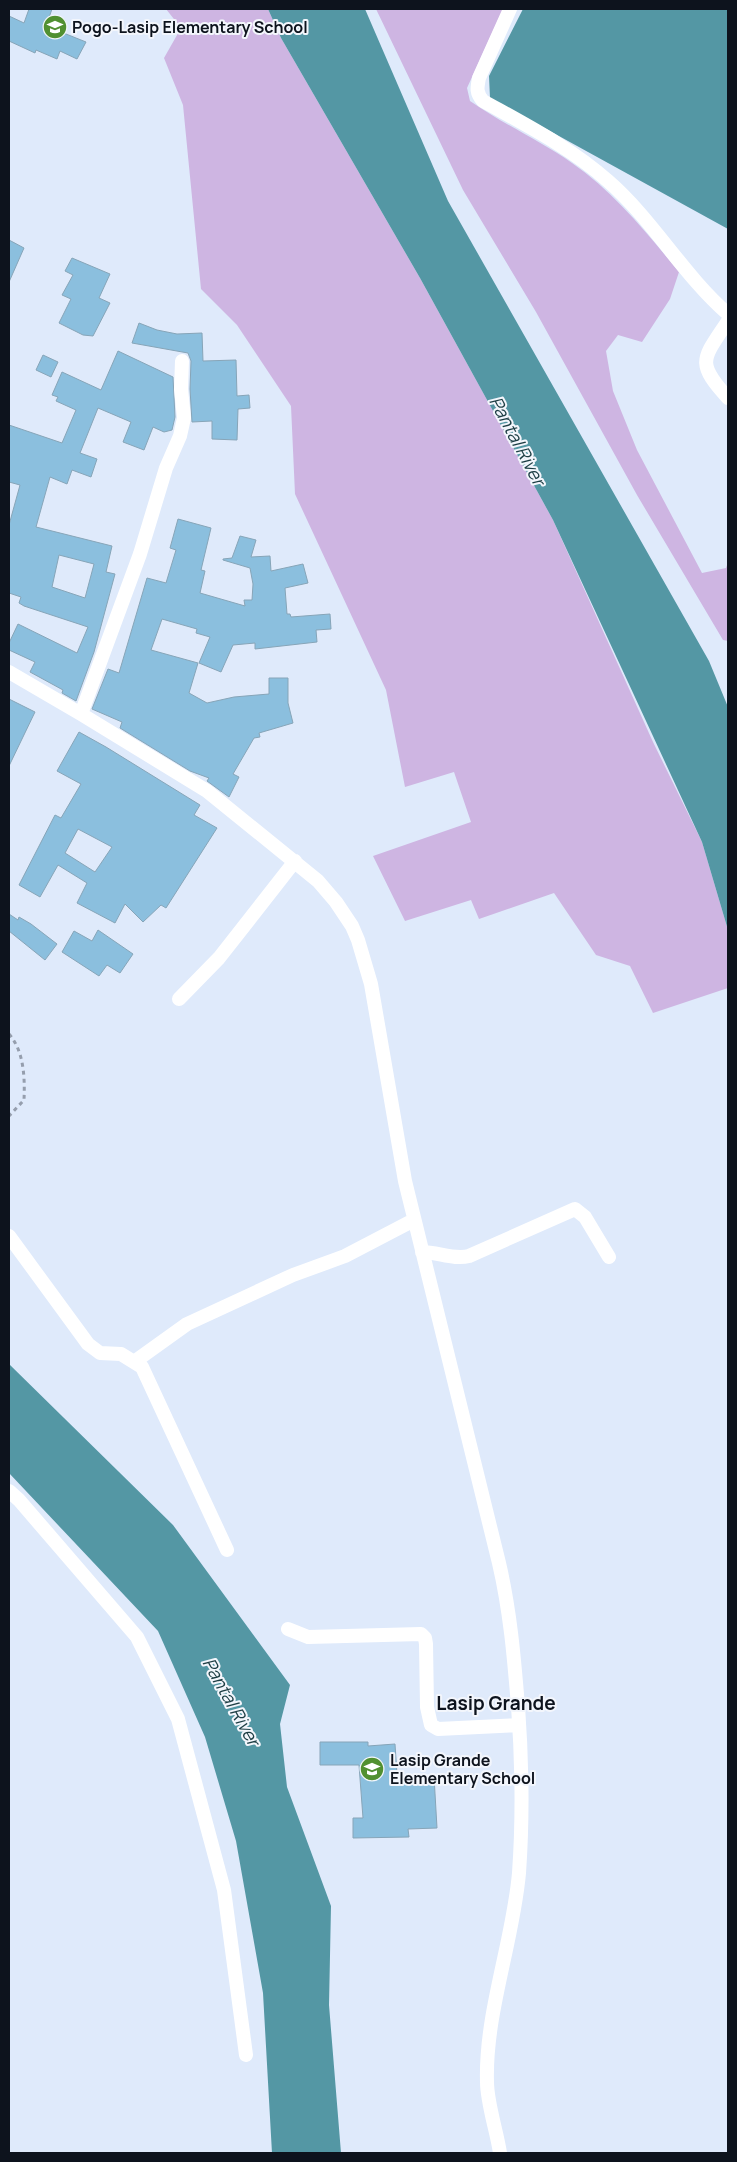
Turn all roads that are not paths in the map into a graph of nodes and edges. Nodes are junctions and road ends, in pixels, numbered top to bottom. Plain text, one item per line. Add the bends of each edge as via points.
1 (510, 9) edge
2 (728, 314) edge
3 (728, 321) edge
4 (182, 361) dead end
5 (728, 398) edge
6 (9, 672) edge
7 (81, 714) junction
8 (295, 861) junction
9 (179, 999) dead end
10 (414, 1220) junction
11 (9, 1236) edge
12 (422, 1252) junction
13 (609, 1257) dead end
14 (134, 1362) junction
15 (9, 1491) edge
16 (227, 1550) dead end
17 (288, 1629) dead end
18 (519, 1725) junction
19 (246, 2054) dead end
20 (500, 2153) edge

1 - 2 street via 478,78 478,96 483,102 578,156 609,181
3 - 5 street via 706,356 710,378
4 - 7 street via 184,418 180,436
6 - 7 street
7 - 8 street via 207,790
8 - 9 street via 220,958
8 - 10 street via 328,892 358,940 371,984
10 - 12 street
10 - 14 street via 345,1256 293,1275 187,1324
11 - 14 street via 88,1344 100,1353 121,1354
12 - 13 street via 459,1258 469,1256 575,1209 585,1216
12 - 18 street via 506,1595
14 - 16 street via 142,1367
15 - 19 street via 137,1637 178,1719 224,1890
17 - 18 street via 308,1637 421,1634 426,1644 427,1707 431,1725 438,1729
18 - 20 street via 522,1798 519,1874 488,2048 487,2084

